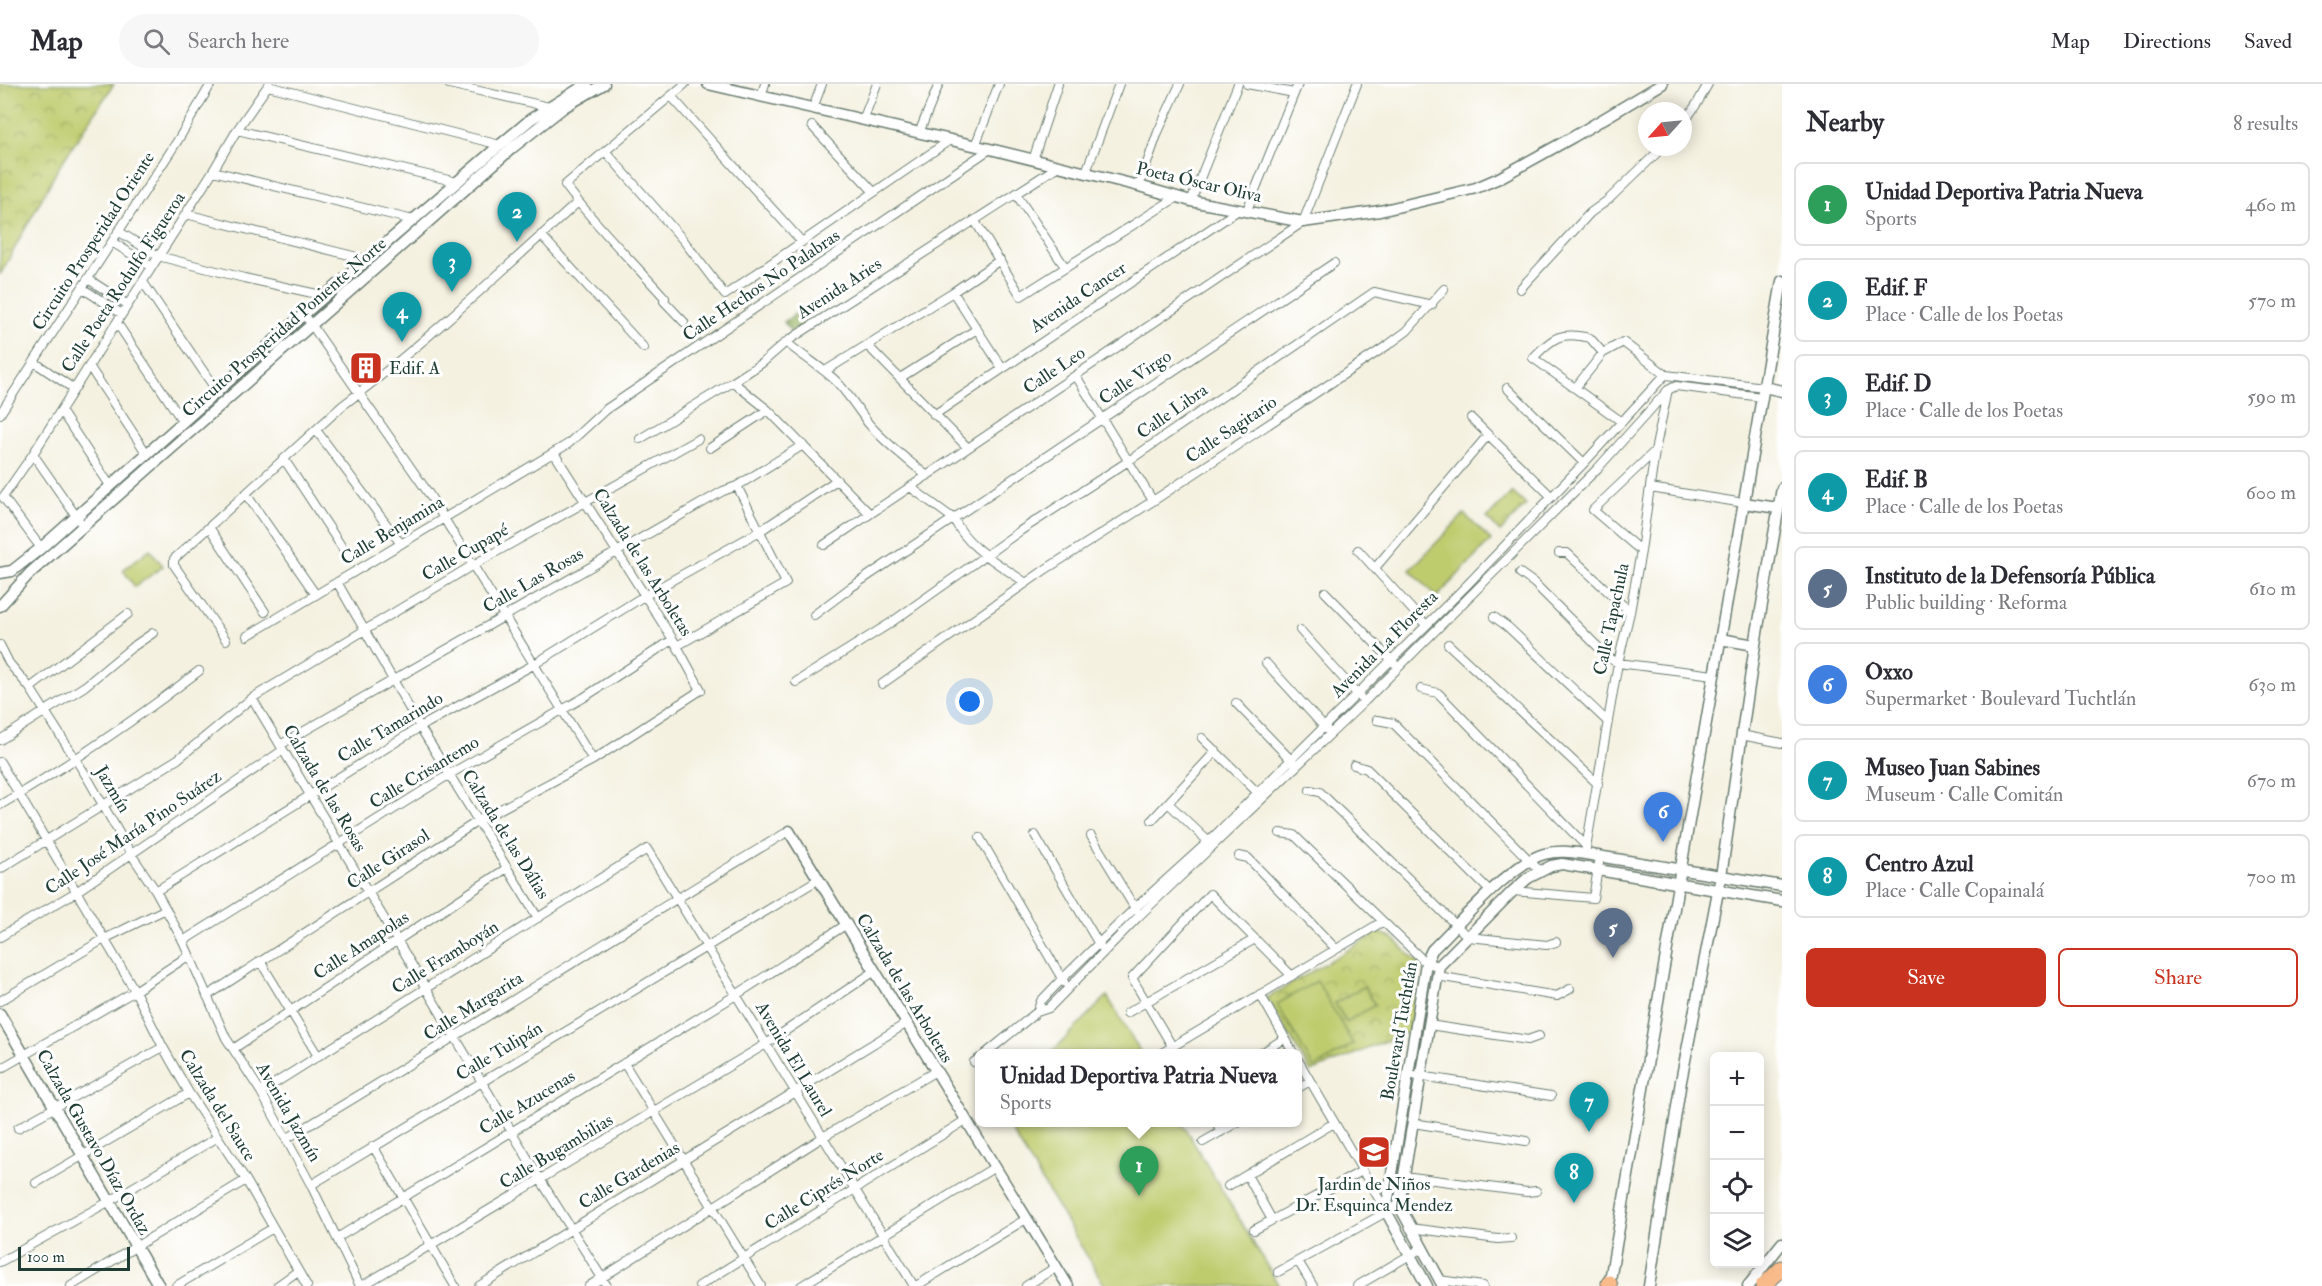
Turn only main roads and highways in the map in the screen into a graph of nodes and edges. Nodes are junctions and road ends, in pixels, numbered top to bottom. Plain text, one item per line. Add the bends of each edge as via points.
1 (1782, 1268) edge
2 (1762, 1286) edge

1 - 2 highway

